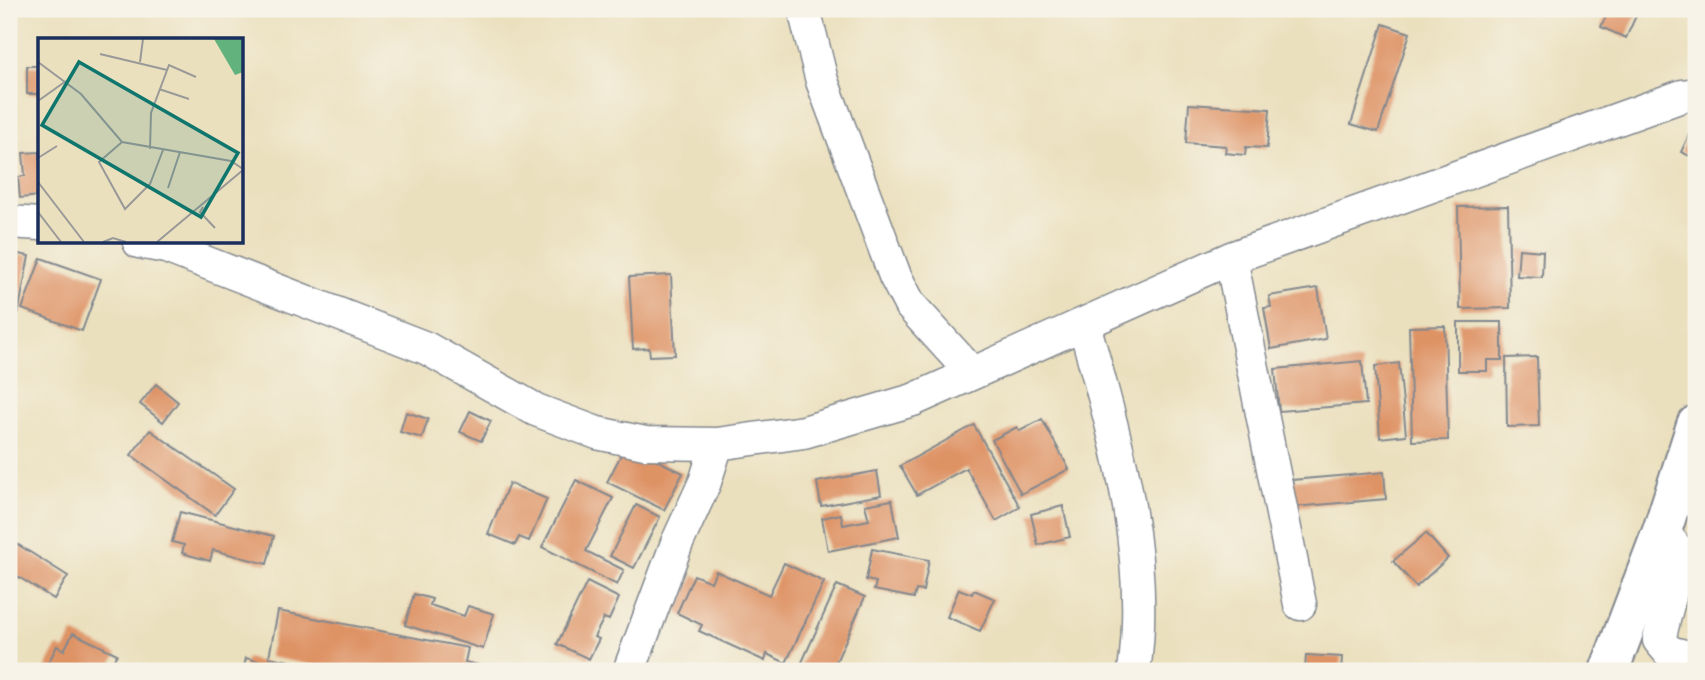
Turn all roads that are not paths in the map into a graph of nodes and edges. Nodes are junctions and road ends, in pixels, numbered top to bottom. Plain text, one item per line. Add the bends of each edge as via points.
1 (804, 9) edge
2 (1696, 94) edge
3 (9, 222) edge
4 (38, 225) edge
5 (144, 243) edge
6 (1231, 258) junction
7 (1084, 324) junction
8 (972, 373) junction
9 (1696, 425) edge
10 (716, 444) junction
11 (1662, 531) junction
12 (1300, 604) dead end
13 (1696, 659) edge
14 (629, 671) edge
15 (1134, 671) edge
16 (1609, 671) edge

1 - 8 street via 822,81 895,276 910,305
2 - 6 street
3 - 4 street
5 - 10 street via 166,247 426,348 536,410 597,433 645,443
6 - 7 street
6 - 12 street
7 - 8 street
7 - 15 street via 1123,464 1137,581
8 - 10 street via 913,400 804,432
9 - 11 main road
10 - 14 street
11 - 13 street via 1679,560 1659,639 1669,652
11 - 16 main road

